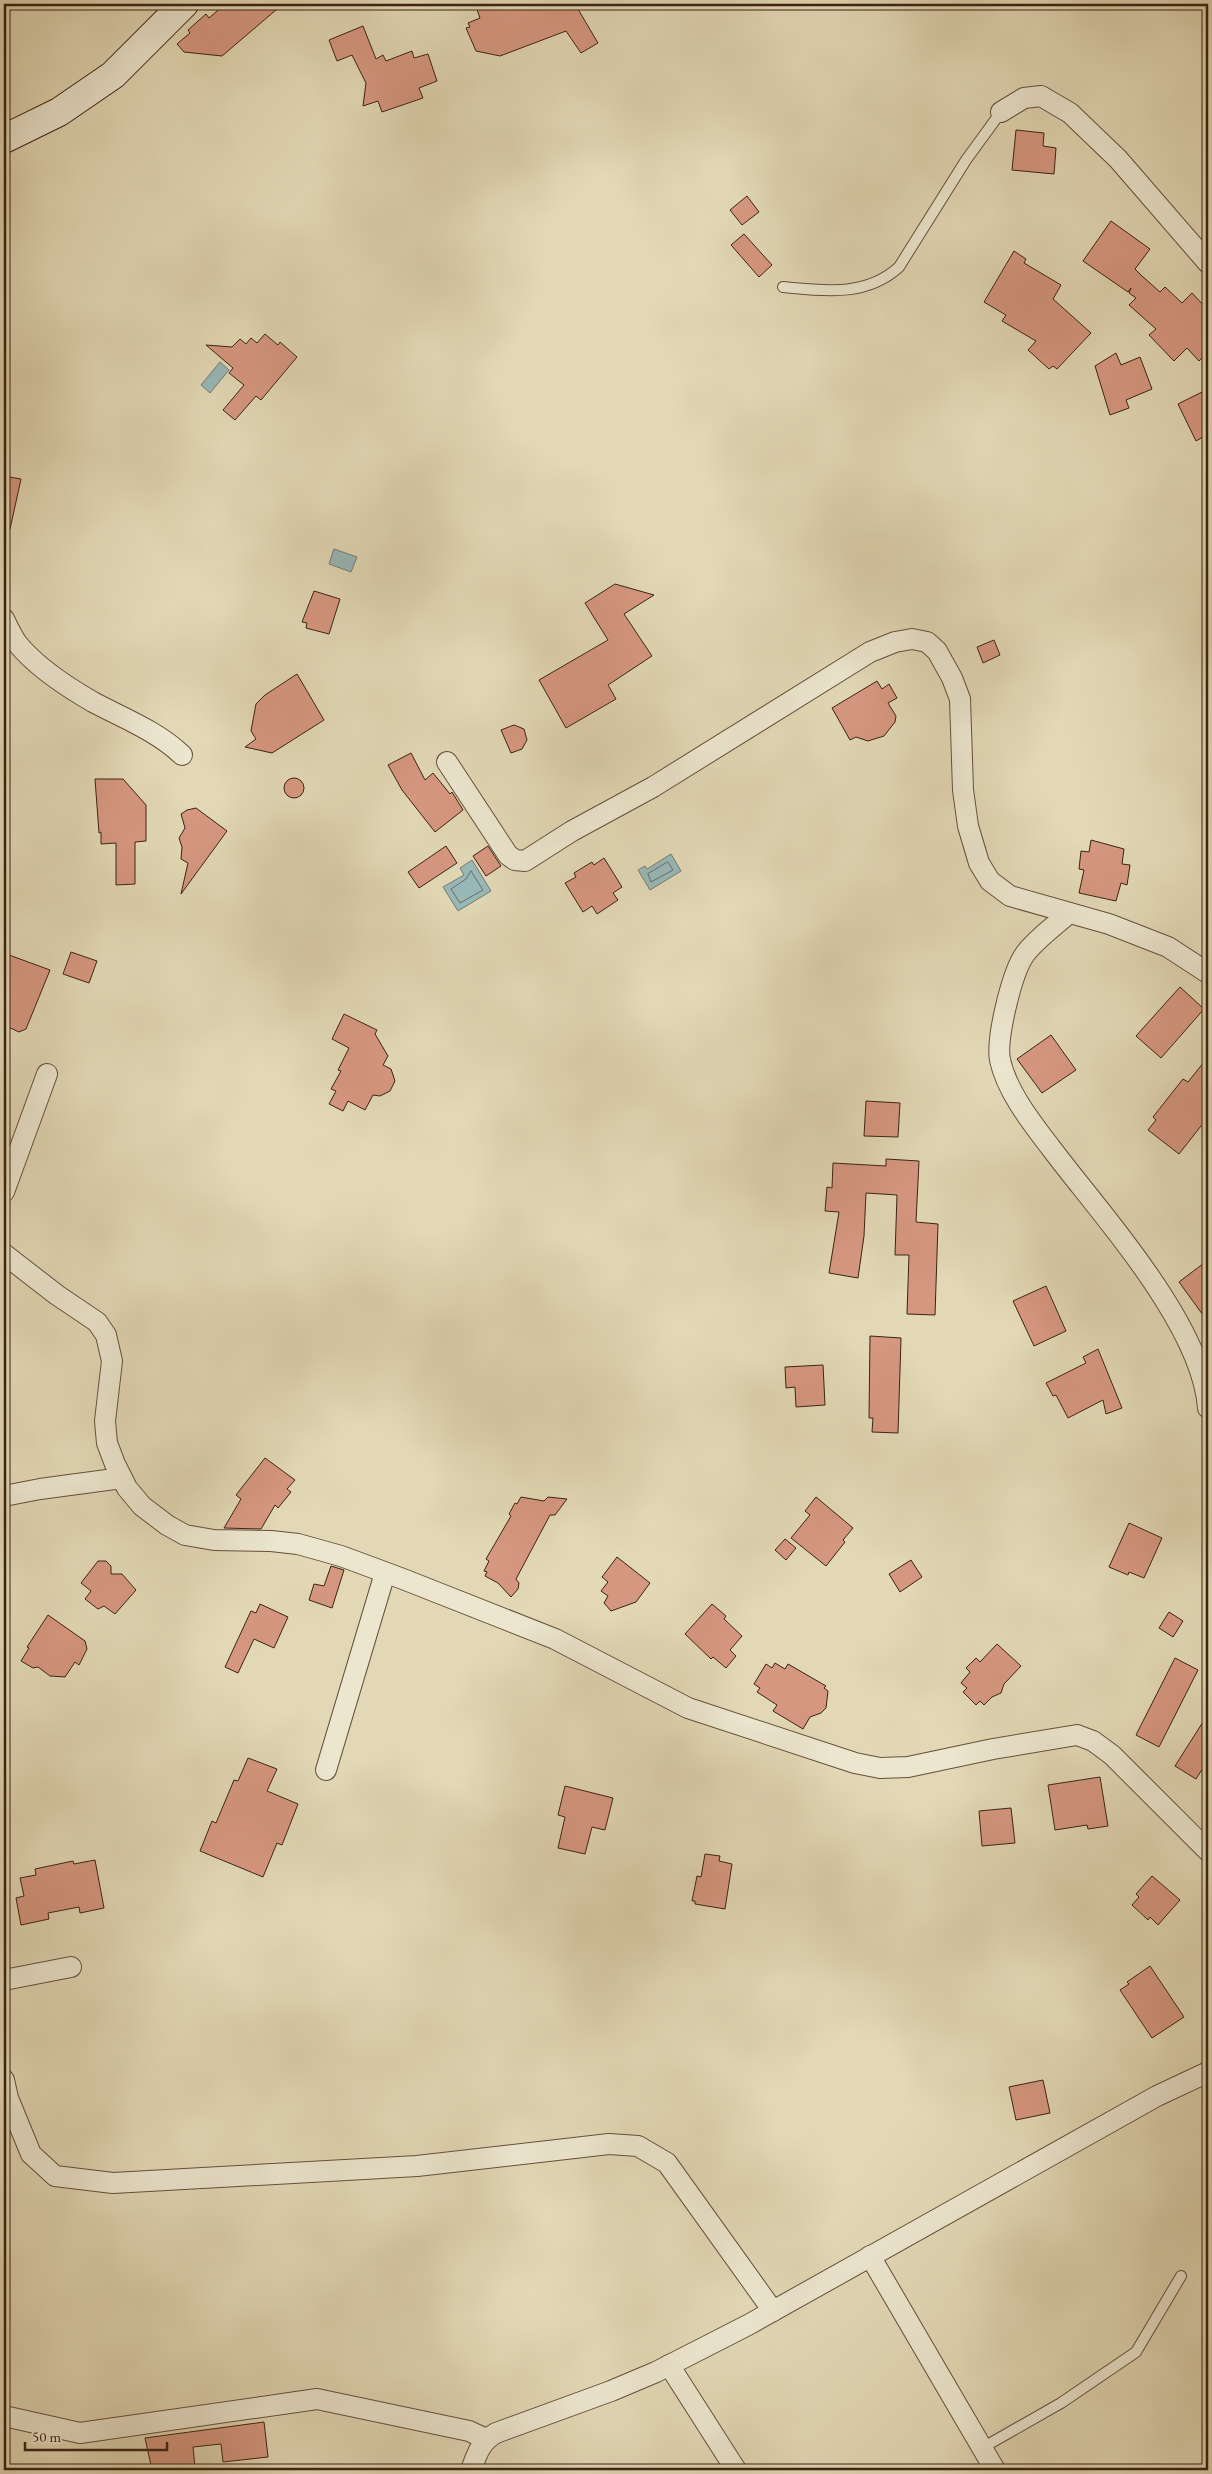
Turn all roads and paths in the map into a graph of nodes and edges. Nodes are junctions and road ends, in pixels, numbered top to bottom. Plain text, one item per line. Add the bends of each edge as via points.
1 (184, 4) edge
2 (1001, 112) joint
3 (4, 139) edge
4 (1208, 263) edge
5 (783, 287) dead end
6 (4, 619) edge
7 (182, 755) dead end
8 (448, 762) dead end
9 (1070, 912) junction
10 (1208, 973) edge
11 (46, 1074) dead end
12 (4, 1192) edge
13 (4, 1254) edge
14 (1208, 1408) edge
15 (122, 1478) junction
16 (4, 1496) edge
17 (386, 1572) junction
18 (326, 1770) dead end
19 (1208, 1851) edge
20 (71, 1967) dead end
21 (4, 1980) edge
22 (1208, 2072) edge
23 (4, 2080) edge
24 (870, 2256) junction
25 (1180, 2276) dead end
26 (773, 2310) junction
27 (669, 2365) junction
28 (4, 2416) edge
29 (486, 2439) junction
30 (982, 2448) junction
31 (471, 2470) edge
32 (736, 2470) edge
33 (995, 2470) edge

1 - 3 street via 113,75 59,112
2 - 4 street via 1024,98 1042,96 1070,113 1118,160
2 - 5 lane via 966,160 899,267 889,276 855,290
6 - 7 street via 17,643 35,661 60,680 173,746
8 - 9 street via 508,855 515,860 525,860 654,787 870,652 912,639 927,642 937,651 960,699 963,790 968,826 979,863 990,881 1010,896
9 - 10 street via 1168,947
9 - 14 street via 1024,955 1005,1007 1000,1059 1009,1084 1033,1124 1149,1274 1194,1352 1203,1374
11 - 12 street
13 - 15 street via 57,1296 97,1322 106,1335 112,1361 105,1420 107,1443
15 - 16 street
15 - 17 street via 142,1506 184,1535 214,1540 298,1544
17 - 18 street
17 - 19 street via 555,1639 688,1708 863,1765 908,1767 993,1748 1077,1735 1093,1741 1112,1755
20 - 21 street
22 - 24 street via 1157,2096
23 - 26 street via 31,2154 56,2176 113,2183 417,2166 609,2144 638,2146 667,2163
24 - 26 street
24 - 30 street
25 - 30 lane via 1136,2352 1061,2403
26 - 27 street
27 - 29 street
27 - 32 street
28 - 29 street via 80,2433 317,2399 469,2431
29 - 31 street
30 - 33 street

